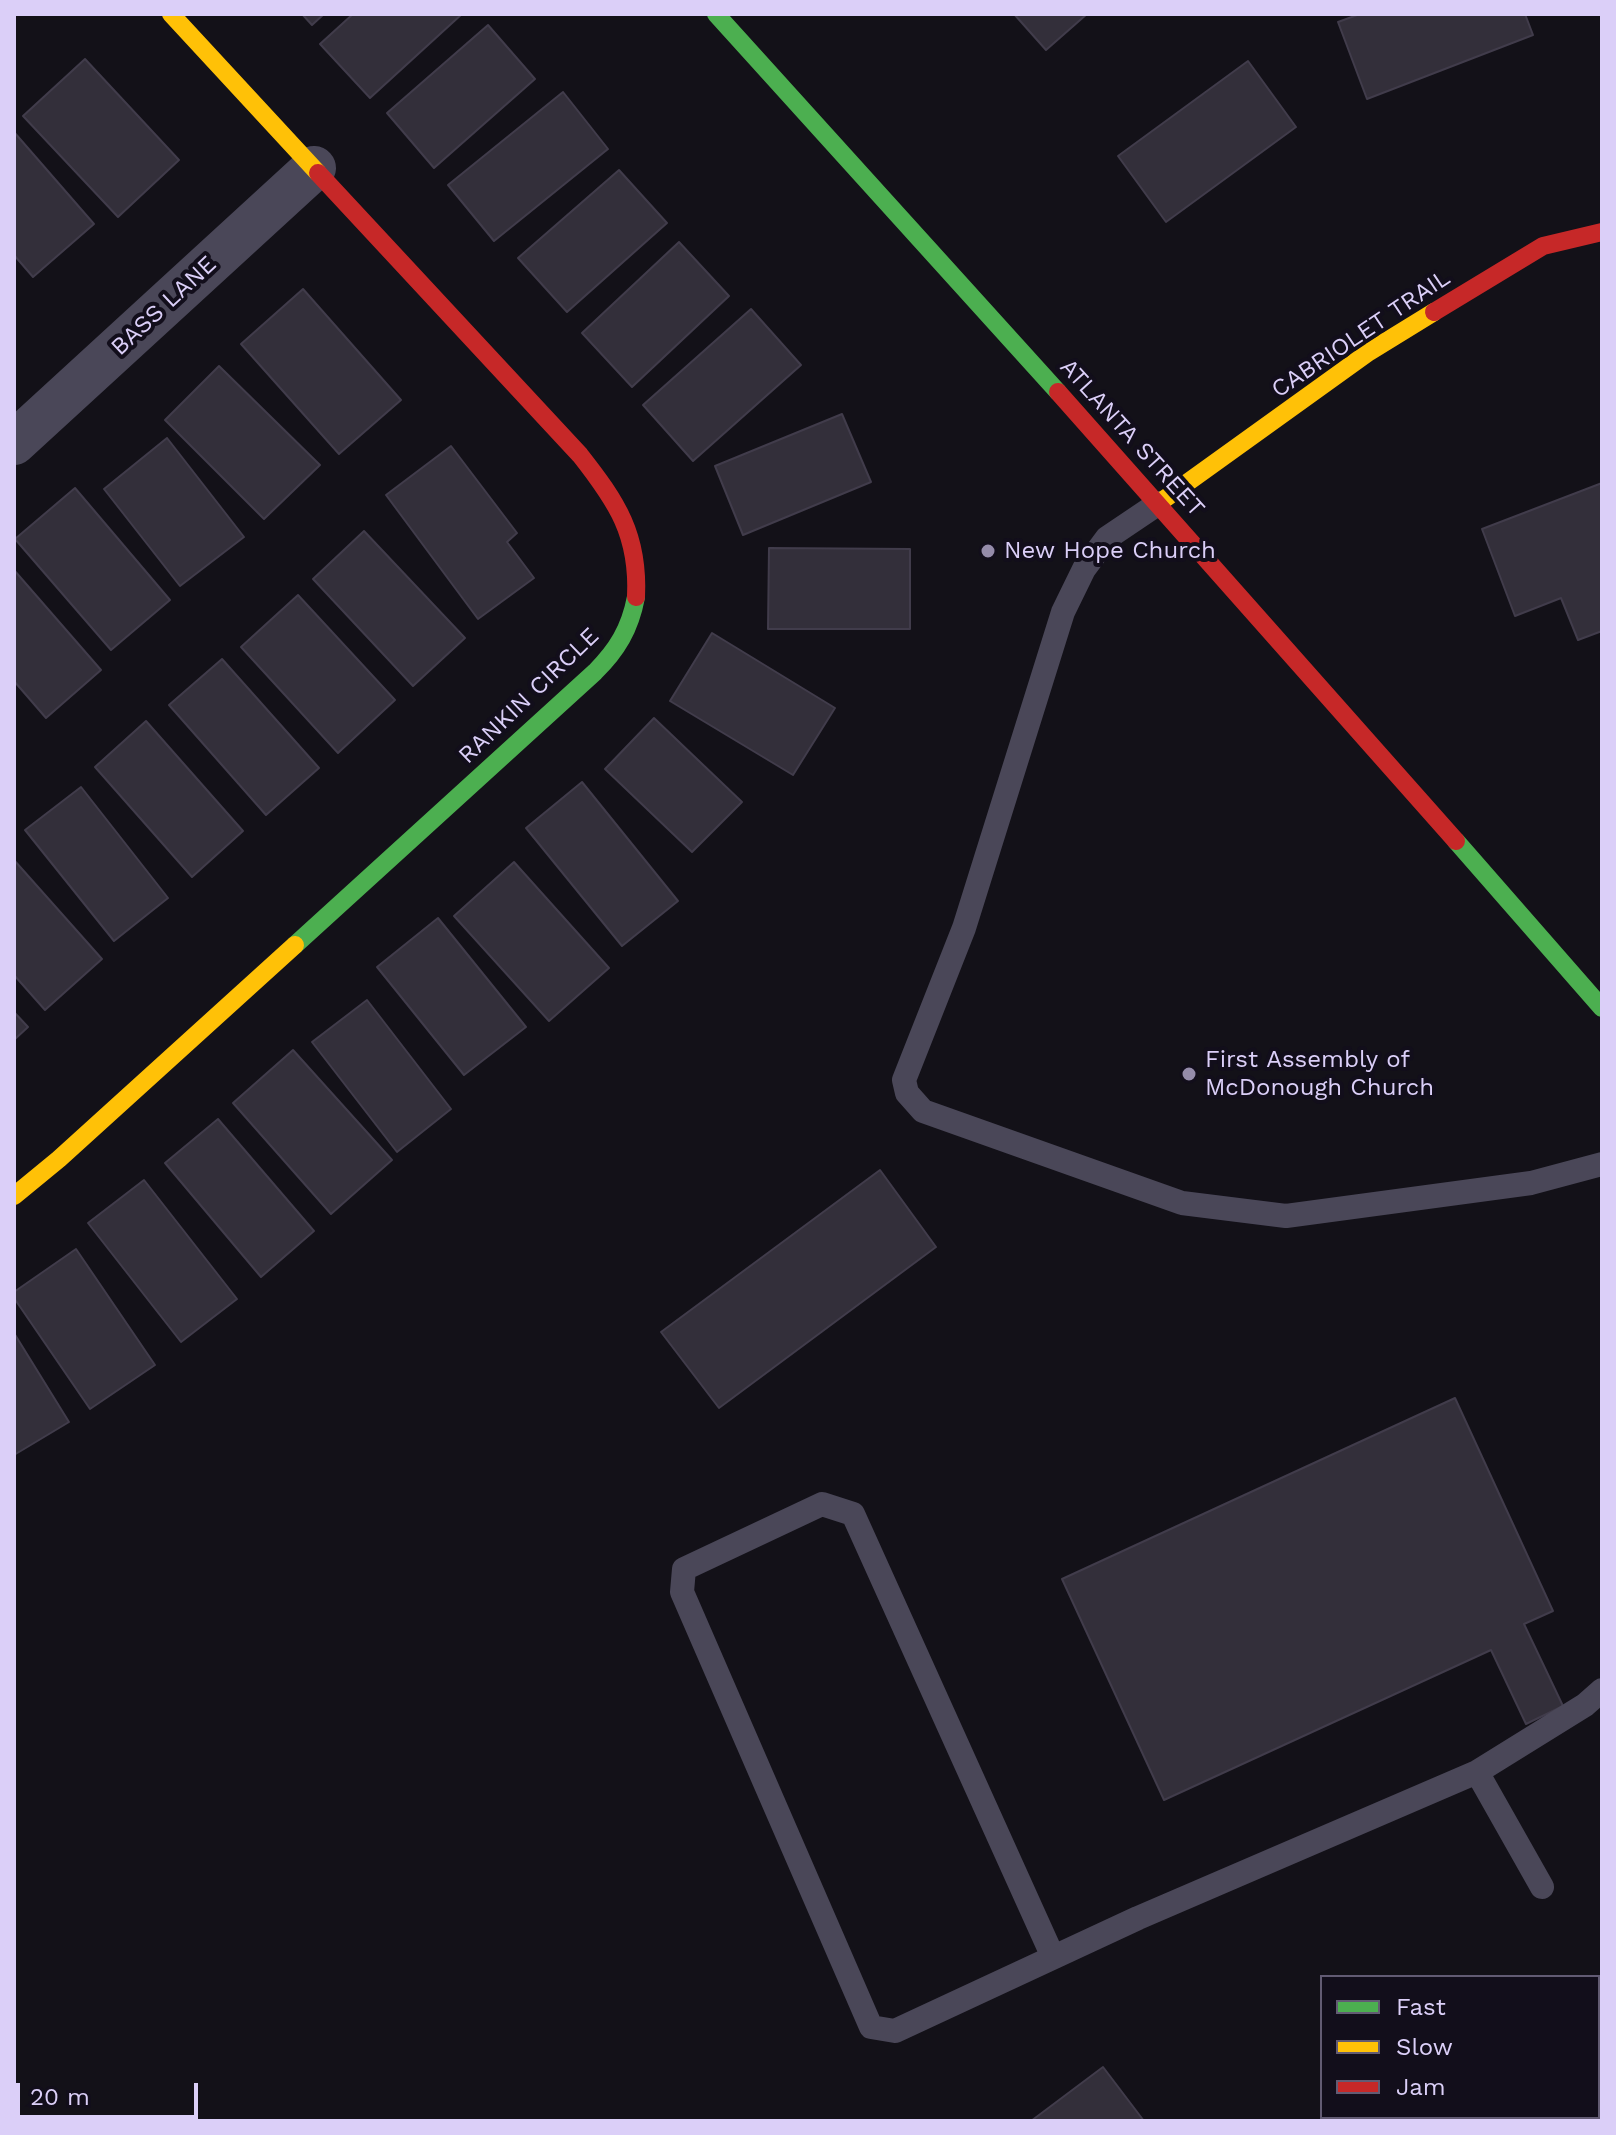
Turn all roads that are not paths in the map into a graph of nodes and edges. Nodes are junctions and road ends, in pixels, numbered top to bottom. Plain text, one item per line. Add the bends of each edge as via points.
1 (171, 14) edge
2 (716, 14) edge
3 (314, 168) junction
4 (1602, 232) edge
5 (14, 443) edge
6 (1159, 503) junction
7 (1602, 1008) edge
8 (1602, 1164) edge
9 (14, 1196) edge
10 (1602, 1690) edge
11 (1477, 1772) junction
12 (1542, 1887) dead end
13 (1053, 1957) junction

1 - 3 street, RANKIN CIRCLE
2 - 6 street, ATLANTA STREET
3 - 5 street, BASS LANE
3 - 9 street, RANKIN CIRCLE via 607,489 623,515 635,554 631,616 622,640 578,689
4 - 6 street, CABRIOLET TRAIL via 1543,246 1396,336
6 - 7 street, ATLANTA STREET
6 - 8 lane via 1107,538 1063,612 964,928 904,1080 907,1093 923,1111 1182,1203 1286,1216 1531,1183
10 - 11 lane
11 - 12 lane
11 - 13 lane
13 - 13 lane via 895,2031 871,2027 682,1592 684,1569 822,1504 853,1514

